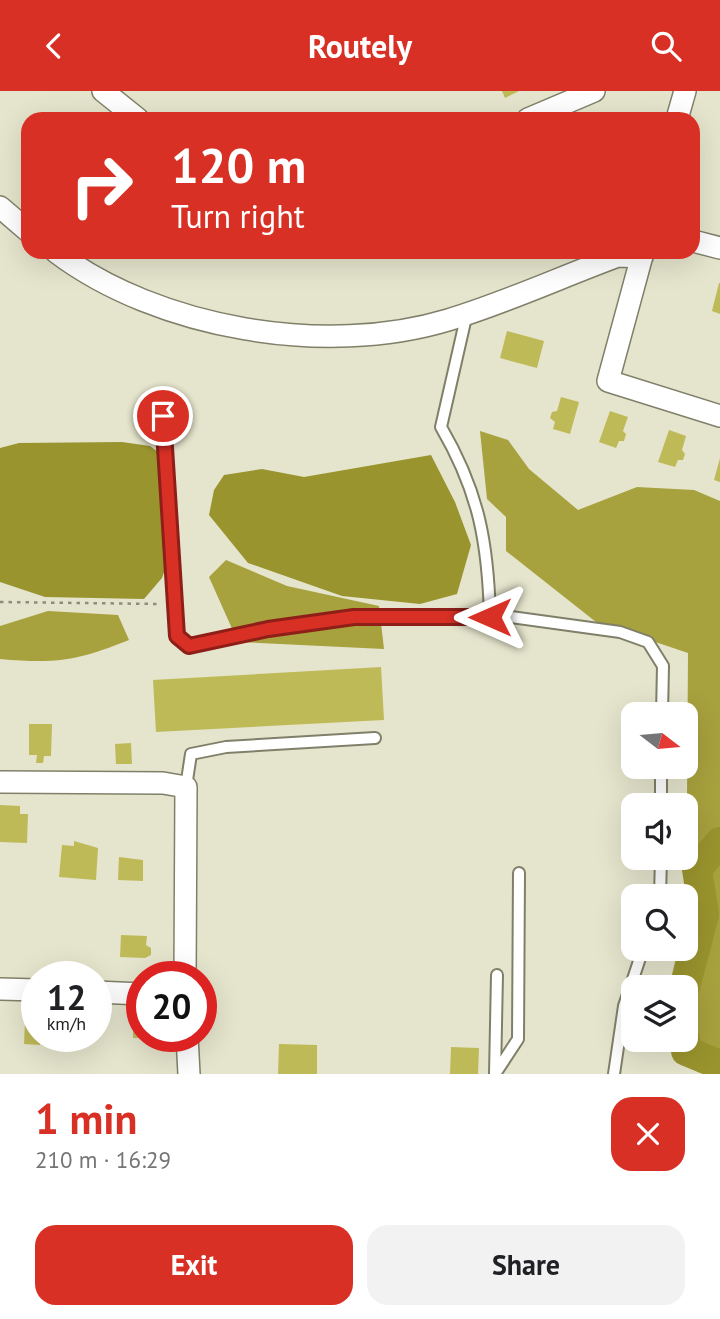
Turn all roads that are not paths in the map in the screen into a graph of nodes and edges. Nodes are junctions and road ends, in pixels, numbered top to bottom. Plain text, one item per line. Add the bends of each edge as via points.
1 (103, 91) edge
2 (594, 91) edge
3 (685, 91) edge
4 (129, 112) edge
5 (544, 112) edge
6 (679, 112) edge
7 (0, 207) edge
8 (21, 225) edge
9 (700, 243) edge
10 (720, 248) edge
11 (68, 259) edge
12 (610, 259) edge
13 (641, 259) edge
14 (467, 313) junction
15 (163, 416) dead end
16 (720, 416) edge
17 (490, 617) junction
18 (662, 702) edge
19 (375, 738) dead end
20 (0, 782) edge
21 (186, 786) junction
22 (519, 873) dead end
23 (185, 961) edge
24 (639, 961) edge
25 (498, 975) dead end
26 (0, 989) edge
27 (21, 990) edge
28 (188, 1052) edge
29 (189, 1074) edge
30 (495, 1074) edge
31 (614, 1074) edge

1 - 4 street
2 - 5 street
3 - 6 street
7 - 8 street
9 - 10 street
11 - 14 street via 138,299 213,323 301,335 358,336
12 - 14 street
13 - 16 street via 608,381
14 - 17 lane via 441,427 458,455 482,519
15 - 17 lane via 177,636 189,646 354,617
17 - 18 lane via 620,632 648,642 663,666
19 - 21 lane via 226,747 191,754
20 - 21 street
21 - 23 street
22 - 30 lane via 518,1039
24 - 31 lane via 624,1006
25 - 30 lane
26 - 27 street
28 - 29 street

